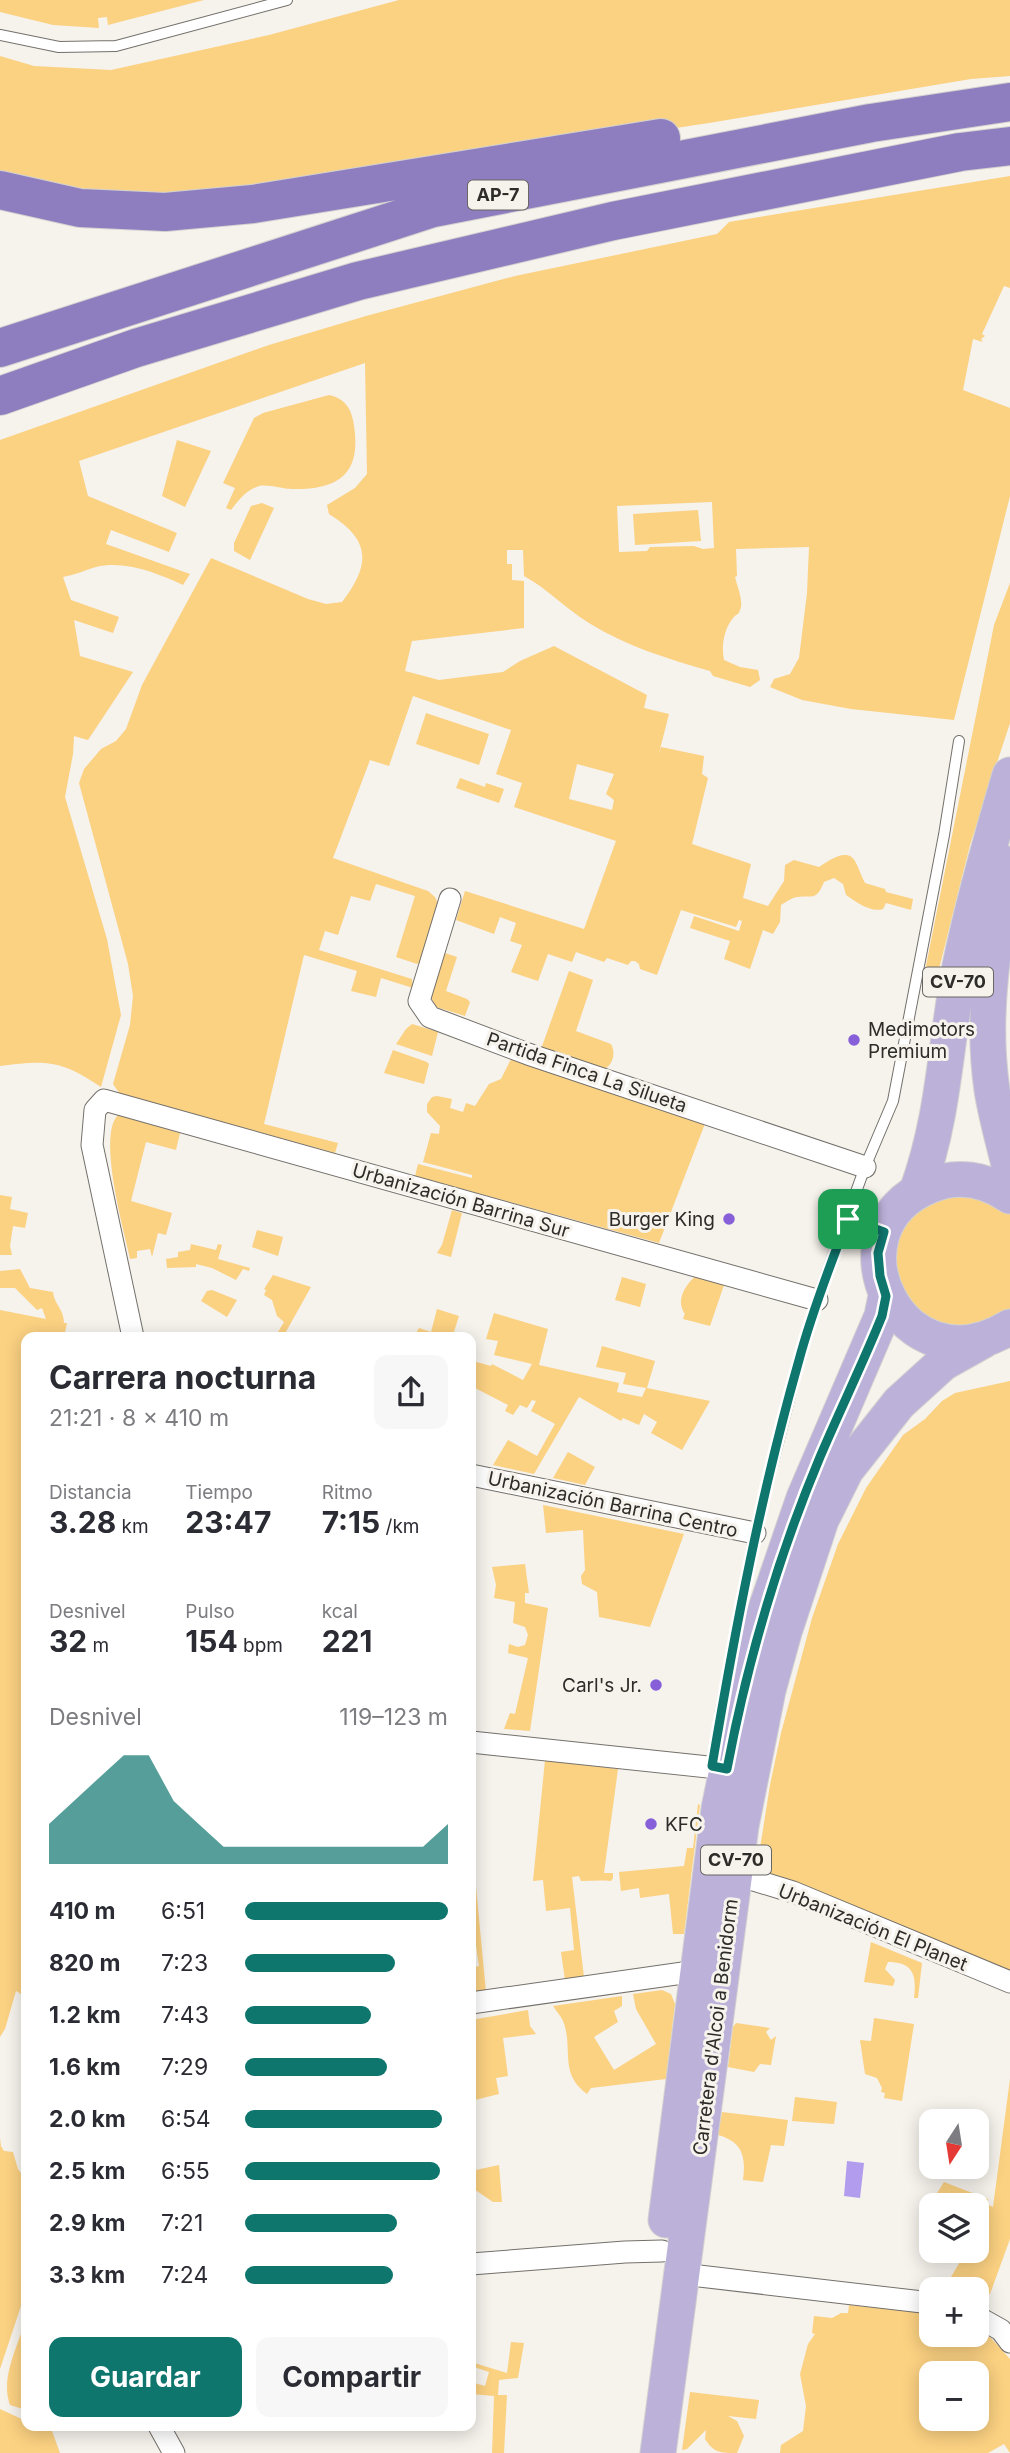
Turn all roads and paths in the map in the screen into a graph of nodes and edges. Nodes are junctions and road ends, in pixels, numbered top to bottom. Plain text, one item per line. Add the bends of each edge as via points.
1 (287, 0) edge
2 (0, 35) edge
3 (1010, 95) edge
4 (1010, 102) edge
5 (1010, 146) edge
6 (0, 190) edge
7 (275, 306) junction
8 (0, 348) edge
9 (0, 396) edge
10 (0, 410) edge
11 (959, 741) dead end
12 (1010, 775) edge
13 (1010, 864) edge
14 (450, 899) dead end
15 (865, 1167) junction
16 (1010, 1169) edge
17 (917, 1191) junction
18 (1010, 1196) edge
19 (848, 1219) junction
20 (884, 1232) junction
21 (886, 1296) junction
22 (817, 1300) junction
23 (132, 1332) edge
24 (997, 1334) edge
25 (476, 1476) edge
26 (755, 1533) junction
27 (718, 1729) dead end
28 (476, 1742) edge
29 (717, 1763) junction
30 (734, 1874) junction
31 (696, 1971) junction
32 (1010, 1982) edge
33 (476, 2002) edge
34 (672, 2263) junction
35 (476, 2264) edge
36 (919, 2301) edge
37 (989, 2323) edge
38 (1010, 2342) edge
39 (162, 2431) edge
40 (174, 2453) edge
41 (634, 2453) edge
42 (658, 2453) edge

1 - 2 lane via 116,46 59,47
3 - 6 highway via 944,95 241,205 165,212 80,208
4 - 8 highway, AP-7 via 871,123 433,208
5 - 7 highway via 613,221 358,281
7 - 9 highway
7 - 10 highway via 195,342
11 - 15 lane via 892,1101
12 - 17 main road, CV-70 via 962,958 940,1110
13 - 16 main road, CV-70 via 996,934 988,1030 992,1087
14 - 15 street, Partida Finca La Silueta via 418,1001 430,1017
15 - 19 lane
17 - 18 main road, CV-70 via 942,1181 969,1179
17 - 20 main road, CV-70 via 897,1209
19 - 20 lane
19 - 22 lane
20 - 21 main road, CV-70 via 878,1253
21 - 24 main road, CV-70 via 899,1316 938,1340 961,1343
21 - 29 main road, Carretera d'Alcoi a Benidorm / CV-70 via 882,1316 820,1458
22 - 23 street, Urbanización Barrina Sur via 104,1100 95,1110 92,1144
22 - 26 lane
24 - 30 main road, Carretera d'Alcoi a Benidorm / CV-70 via 943,1363 899,1403 846,1470 833,1495 776,1658
25 - 26 street, Urbanización Barrina Centro
26 - 27 lane
28 - 29 street
29 - 31 main road, Carretera d'Alcoi a Benidorm / CV-70 via 719,1809
30 - 32 street, Urbanización El Planet via 793,1892
30 - 34 main road, Carretera d'Alcoi a Benidorm / CV-70
31 - 33 street
31 - 34 main road, Carretera d'Alcoi a Benidorm / CV-70
34 - 35 street via 625,2252
34 - 36 street
34 - 41 main road, Carretera d'Alcoi a Benidorm / CV-70
34 - 42 main road, Carretera d'Alcoi a Benidorm / CV-70
37 - 38 street
39 - 40 street

